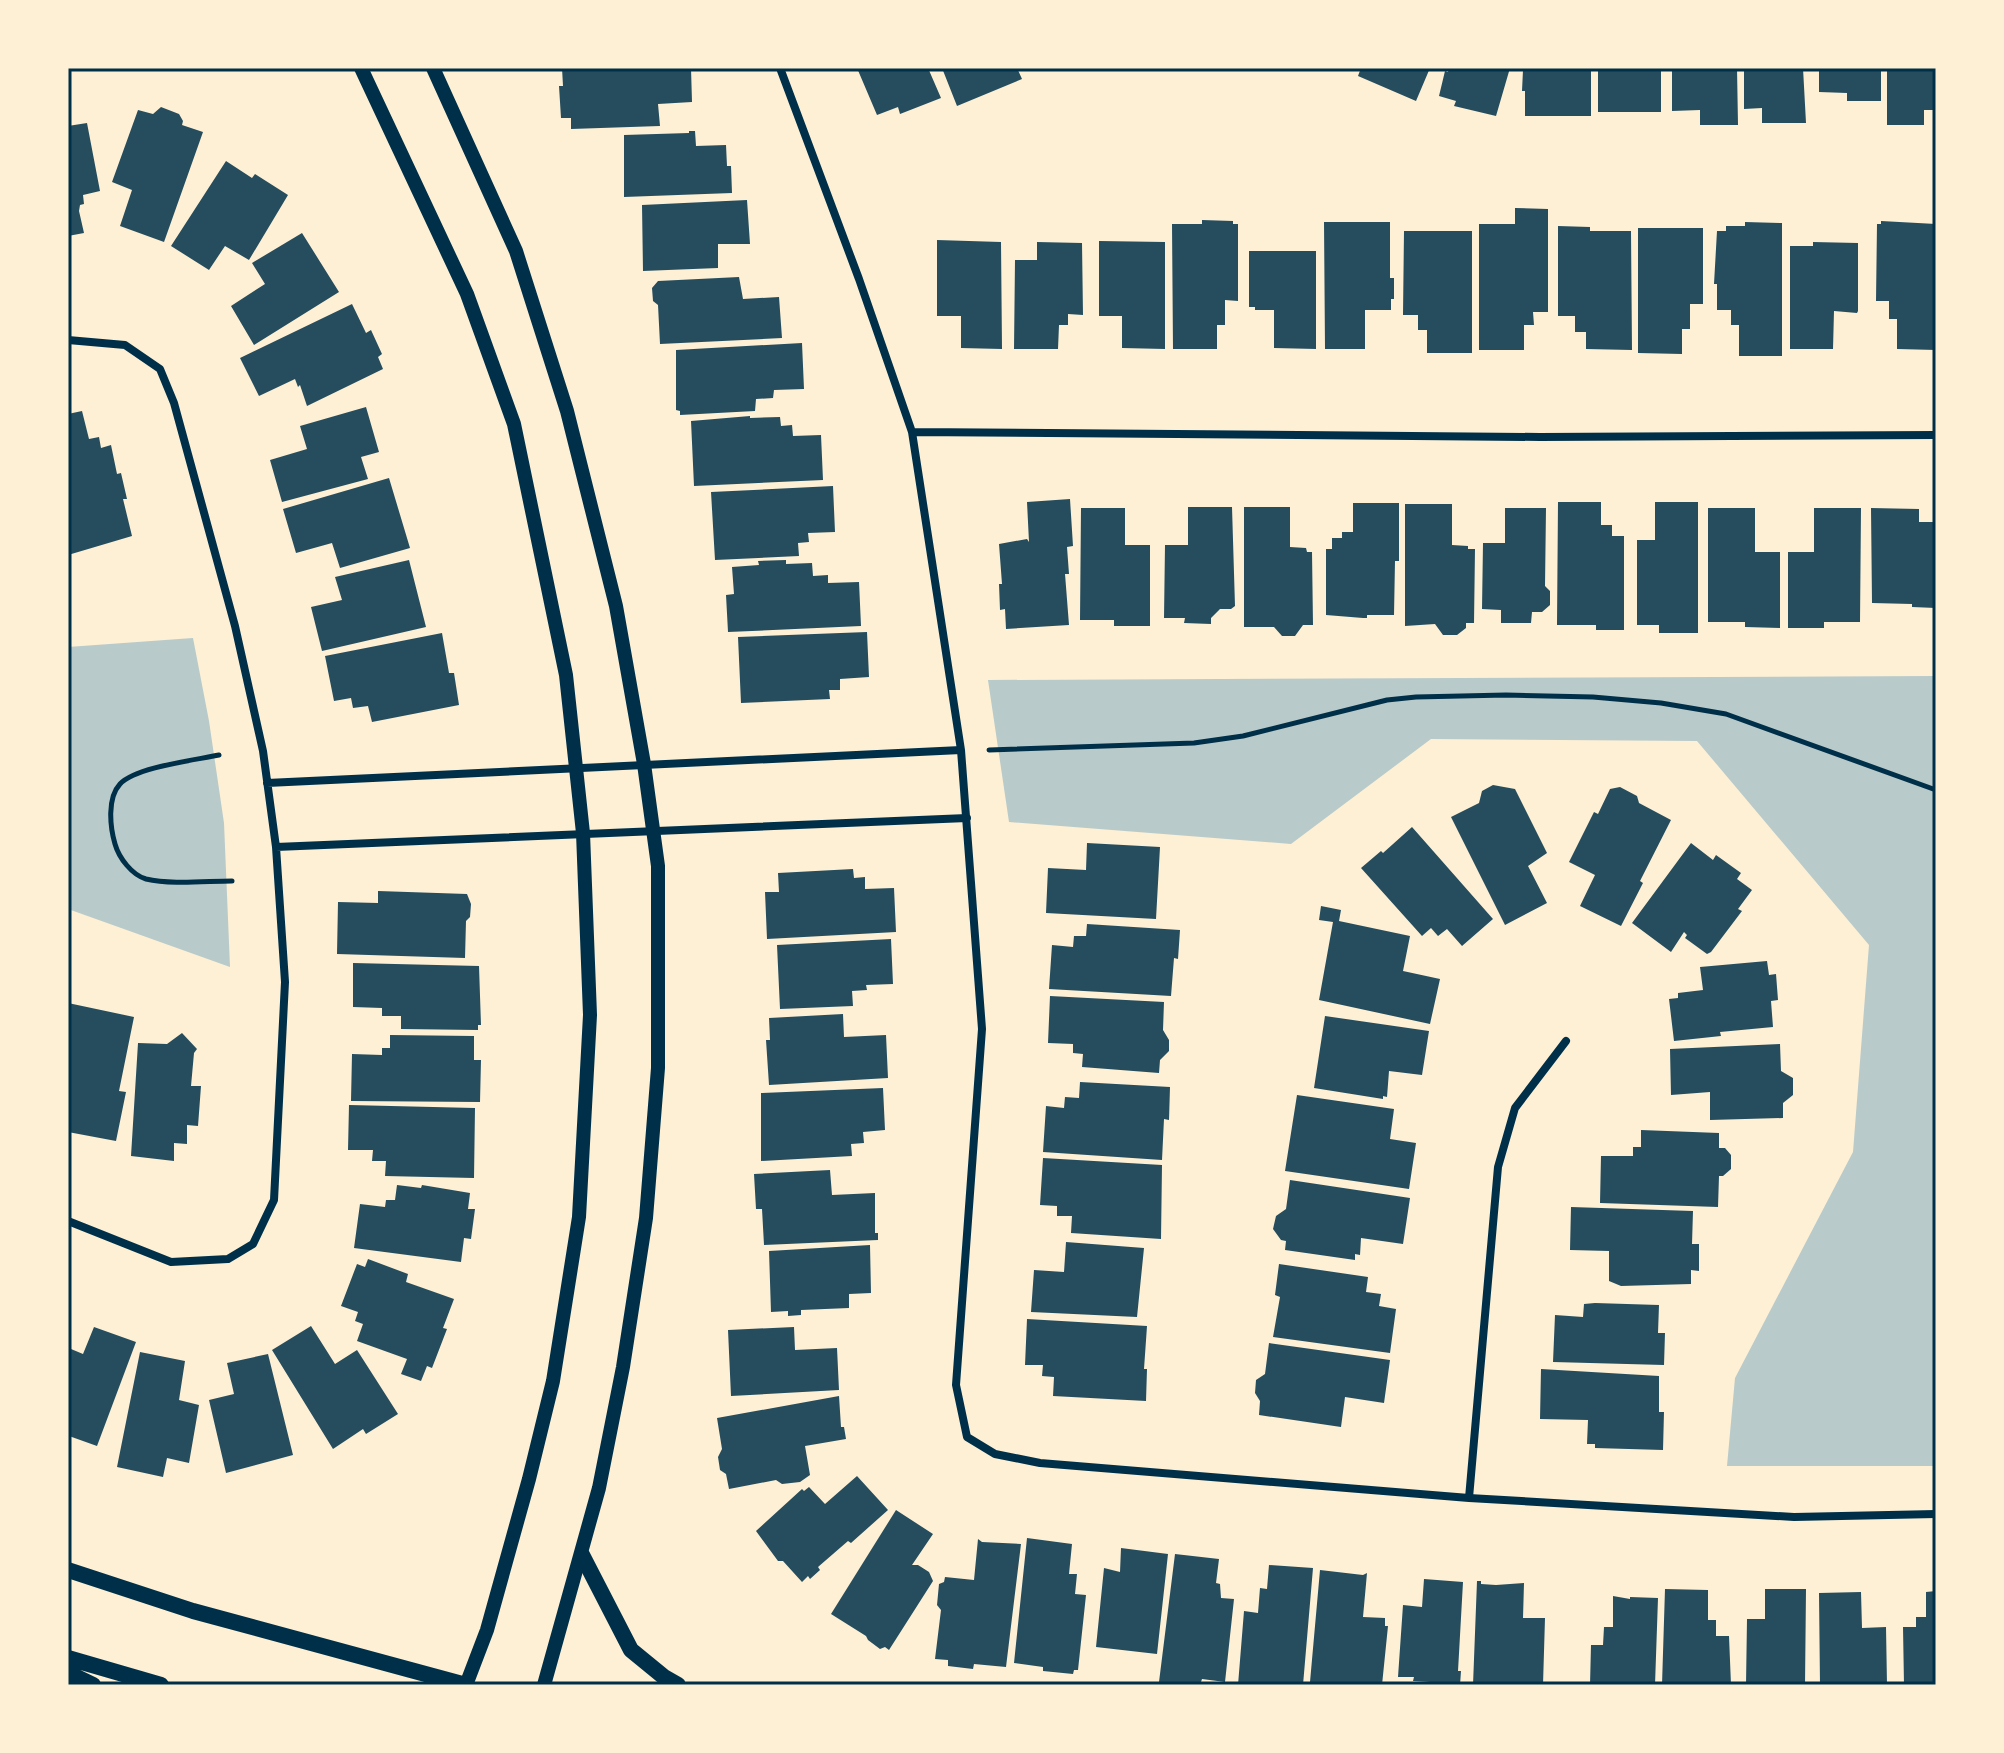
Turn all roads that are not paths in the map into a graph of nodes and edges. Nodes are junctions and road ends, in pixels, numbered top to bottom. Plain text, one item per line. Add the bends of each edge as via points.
1 (361, 68) edge
2 (433, 68) edge
3 (780, 68) edge
4 (68, 340) edge
5 (912, 432) junction
6 (1936, 435) edge
7 (961, 750) junction
8 (644, 764) junction
9 (575, 767) junction
10 (267, 783) junction
11 (967, 818) junction
12 (654, 831) junction
13 (583, 833) junction
14 (276, 847) junction
15 (1566, 1041) dead end
16 (68, 1221) edge
17 (1469, 1498) junction
18 (1936, 1514) edge
19 (582, 1555) junction
20 (68, 1570) edge
21 (68, 1658) edge
22 (68, 1673) edge
23 (93, 1685) edge
24 (161, 1685) edge
25 (466, 1685) edge
26 (544, 1685) edge
27 (678, 1685) edge

1 - 9 street via 467,294 514,424 566,675
2 - 8 street via 516,251 567,411 616,606
3 - 5 street
4 - 10 street via 125,345 160,369 235,626
5 - 6 street
5 - 7 street
7 - 8 street
7 - 11 street
8 - 9 street
8 - 12 street
9 - 10 street
9 - 13 street
10 - 14 street
11 - 12 street
11 - 17 street via 982,1029 956,1385 967,1437 995,1454 1040,1463
12 - 13 street
12 - 19 street via 658,1068 646,1218 623,1367
13 - 14 street
13 - 25 street via 590,1015 579,1217 553,1381 533,1465 487,1630
14 - 16 street via 285,982 274,1200 253,1244 228,1259 171,1262
15 - 17 street via 1515,1108 1498,1167
17 - 18 street via 1794,1517
19 - 26 street
19 - 27 main road via 631,1650
20 - 25 main road via 193,1611
21 - 24 main road
22 - 23 main road

